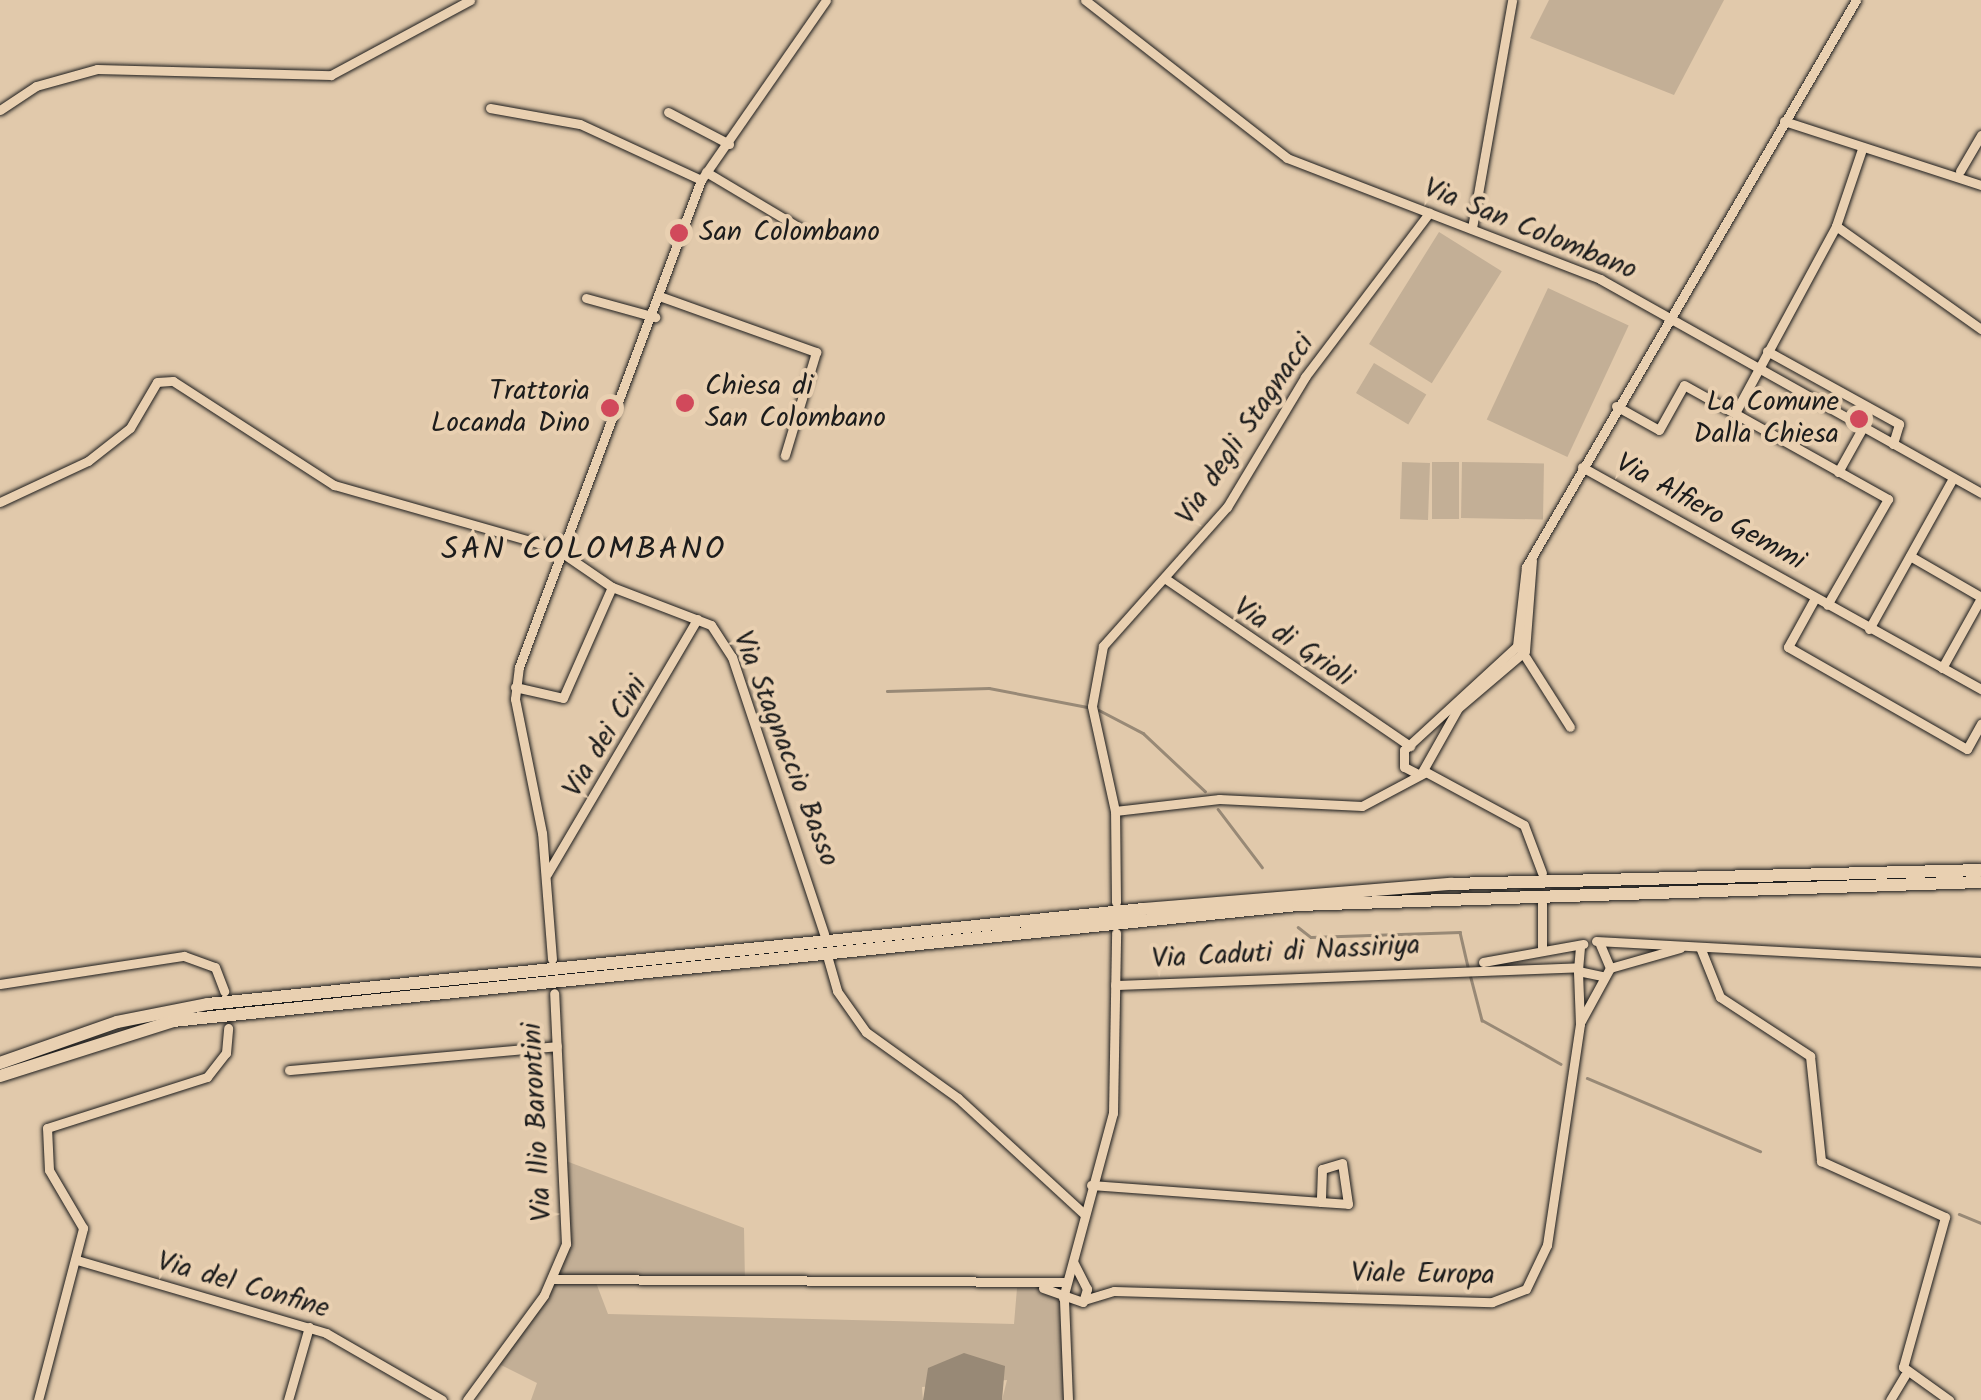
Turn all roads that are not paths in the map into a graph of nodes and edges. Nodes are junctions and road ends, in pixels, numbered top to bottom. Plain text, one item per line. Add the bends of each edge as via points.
1 (470, 0) edge
2 (826, 0) edge
3 (1085, 0) edge
4 (1512, 0) edge
5 (1856, 0) edge
6 (490, 108) dead end
7 (0, 110) edge
8 (668, 112) dead end
9 (1784, 121) junction
10 (1981, 135) edge
11 (729, 144) junction
12 (1862, 149) junction
13 (1960, 171) junction
14 (703, 176) junction
15 (1981, 185) edge
16 (1429, 212) junction
17 (1836, 226) junction
18 (800, 228) dead end
19 (1472, 228) junction
20 (662, 297) junction
21 (586, 298) dead end
22 (1668, 314) junction
23 (655, 316) junction
24 (1981, 329) edge
25 (1767, 352) junction
26 (1759, 368) junction
27 (1616, 406) junction
28 (1735, 413) junction
29 (1864, 427) junction
30 (1893, 444) junction
31 (785, 455) dead end
32 (1582, 467) junction
33 (1838, 472) junction
34 (1953, 478) junction
35 (1981, 493) edge
36 (0, 502) edge
37 (566, 554) junction
38 (1910, 556) junction
39 (1532, 560) junction
40 (1166, 579) junction
41 (612, 587) junction
42 (1815, 598) junction
43 (1981, 598) edge
44 (1828, 605) junction
45 (697, 619) junction
46 (1869, 629) junction
47 (1518, 644) junction
48 (1523, 654) junction
49 (1942, 668) junction
50 (515, 687) junction
51 (1981, 689) edge
52 (1981, 724) edge
53 (1570, 727) dead end
54 (1397, 741) junction
55 (1415, 746) junction
56 (1429, 758) junction
57 (1401, 759) junction
58 (1419, 772) junction
59 (1435, 774) junction
60 (1396, 782) junction
61 (1115, 812) junction
62 (1981, 870) edge
63 (1542, 873) dead end
64 (547, 874) junction
65 (1981, 882) edge
66 (1116, 902) dead end
67 (1542, 903) dead end
68 (1542, 925) junction
69 (1116, 933) dead end
70 (824, 934) dead end
71 (1596, 941) junction
72 (1583, 944) junction
73 (1555, 946) junction
74 (1696, 947) junction
75 (1542, 949) junction
76 (1530, 958) junction
77 (552, 959) dead end
78 (828, 959) dead end
79 (1981, 962) edge
80 (1548, 963) junction
81 (1577, 969) junction
82 (1606, 972) junction
83 (0, 984) edge
84 (1115, 985) junction
85 (224, 991) dead end
86 (554, 992) dead end
87 (1580, 1024) junction
88 (228, 1028) dead end
89 (557, 1046) junction
90 (0, 1063) edge
91 (288, 1070) dead end
92 (0, 1076) edge
93 (1091, 1185) junction
94 (1320, 1202) junction
95 (1083, 1212) junction
96 (77, 1260) junction
97 (1073, 1262) junction
98 (554, 1279) junction
99 (1066, 1282) junction
100 (1083, 1282) junction
101 (1043, 1288) junction
102 (1105, 1290) junction
103 (1063, 1299) junction
104 (1081, 1302) junction
105 (1067, 1319) junction
106 (309, 1328) junction
107 (1904, 1374) junction
108 (38, 1400) edge
109 (288, 1400) edge
110 (442, 1400) edge
111 (467, 1400) edge
112 (1068, 1400) edge
113 (1890, 1400) edge
114 (1948, 1400) edge

1 - 7 street via 331,76 96,70 36,86
2 - 11 street
3 - 16 street, Via San Colombano via 1287,158
4 - 19 street
5 - 9 street
6 - 14 street via 580,124
8 - 11 street
9 - 12 street
9 - 22 street
10 - 13 street
11 - 14 street
12 - 13 street
12 - 17 street
13 - 15 street
14 - 18 street
14 - 20 street
16 - 19 street, Via San Colombano
16 - 40 street, Via degli Stagnacci via 1301,384 1228,507
17 - 24 street
17 - 25 street
19 - 22 street, Via San Colombano
20 - 23 street
20 - 31 street via 816,352
21 - 23 street
22 - 26 street, Via San Colombano
22 - 27 street, Via Alfiero Gemmi
23 - 37 street
25 - 26 street
25 - 30 street via 1899,424
26 - 28 street
26 - 29 street, Via San Colombano
27 - 28 street via 1659,430 1684,385
27 - 32 street, Via Alfiero Gemmi
28 - 33 street
29 - 30 street, Via San Colombano
29 - 33 street
30 - 34 street, Via San Colombano
32 - 39 street, Via Alfiero Gemmi
32 - 42 street, Via Alfiero Gemmi
33 - 44 street via 1888,499
34 - 35 street, Via San Colombano
34 - 38 street
36 - 37 street via 88,460 130,428 158,382 173,380 334,485
37 - 41 street, Via Stagnaccio Basso
37 - 50 street
38 - 43 street
38 - 46 street
39 - 47 street
39 - 48 street
40 - 54 street, Via di Grioli
40 - 61 street, Via degli Stagnacci via 1119,618 1096,666 1094,720
41 - 45 street, Via Stagnaccio Basso
41 - 50 street via 563,698
42 - 44 street, Via Alfiero Gemmi
42 - 52 street, Via Alfiero Gemmi via 1788,646 1967,749
43 - 49 street
44 - 46 street, Via Alfiero Gemmi
45 - 64 street, Via dei Cini
45 - 70 street, Via Stagnaccio Basso via 726,641
46 - 49 street, Via Alfiero Gemmi
47 - 48 street
47 - 55 street via 1454,696
48 - 53 street
48 - 56 street via 1464,702
49 - 51 street, Via Alfiero Gemmi
50 - 64 street
54 - 55 street, Via di Grioli
54 - 57 street
55 - 56 street
55 - 57 street
56 - 58 street
56 - 59 street
57 - 58 street
57 - 60 street
58 - 59 street
58 - 60 street
59 - 63 street via 1528,829
60 - 61 street via 1358,807 1219,799
61 - 66 street, Via degli Stagnacci
62 - 90 highway via 1451,884 1179,905 208,1004 116,1022
64 - 77 street
65 - 92 highway via 1298,905 173,1021
67 - 68 street
68 - 73 street
68 - 75 street
69 - 84 street
71 - 72 street, Via Caduti di Nassiriya
71 - 74 street
71 - 82 street via 1610,951
72 - 73 street, Via Caduti di Nassiriya
72 - 81 street, Viale Europa
73 - 75 street, Via Caduti di Nassiriya
74 - 79 street
74 - 82 street
74 - 107 street via 1720,997 1810,1056 1818,1158 1945,1218
75 - 76 street, Via Caduti di Nassiriya
75 - 80 street
76 - 80 street, Via Caduti di Nassiriya
76 - 84 street, Via Caduti di Nassiriya
78 - 95 street via 837,991 866,1032 958,1098
80 - 81 street, Via Caduti di Nassiriya
81 - 82 street, Via Caduti di Nassiriya
81 - 87 street, Viale Europa
82 - 87 street, Viale Europa
83 - 85 street via 184,956 215,967
84 - 93 street via 1113,1113
86 - 89 street, Via Ilio Barontini
87 - 102 street, Viale Europa via 1544,1260 1513,1297
88 - 96 street via 222,1062 207,1078 47,1128 57,1187 82,1214
89 - 91 street
89 - 98 street, Via Ilio Barontini via 569,1208
93 - 94 street
93 - 95 street
94 - 94 street via 1348,1204 1342,1164 1322,1169
95 - 97 street
96 - 106 street, Via del Confine
96 - 108 street
97 - 99 street
97 - 100 street
98 - 101 street
98 - 111 street, Via Ilio Barontini
99 - 100 street
99 - 101 street
99 - 103 street
100 - 102 street, Viale Europa
100 - 104 street
101 - 103 street
102 - 104 street, Viale Europa
103 - 104 street
103 - 105 street
104 - 105 street
105 - 112 street
106 - 109 street
106 - 110 street, Via del Confine
107 - 113 street
107 - 114 street

